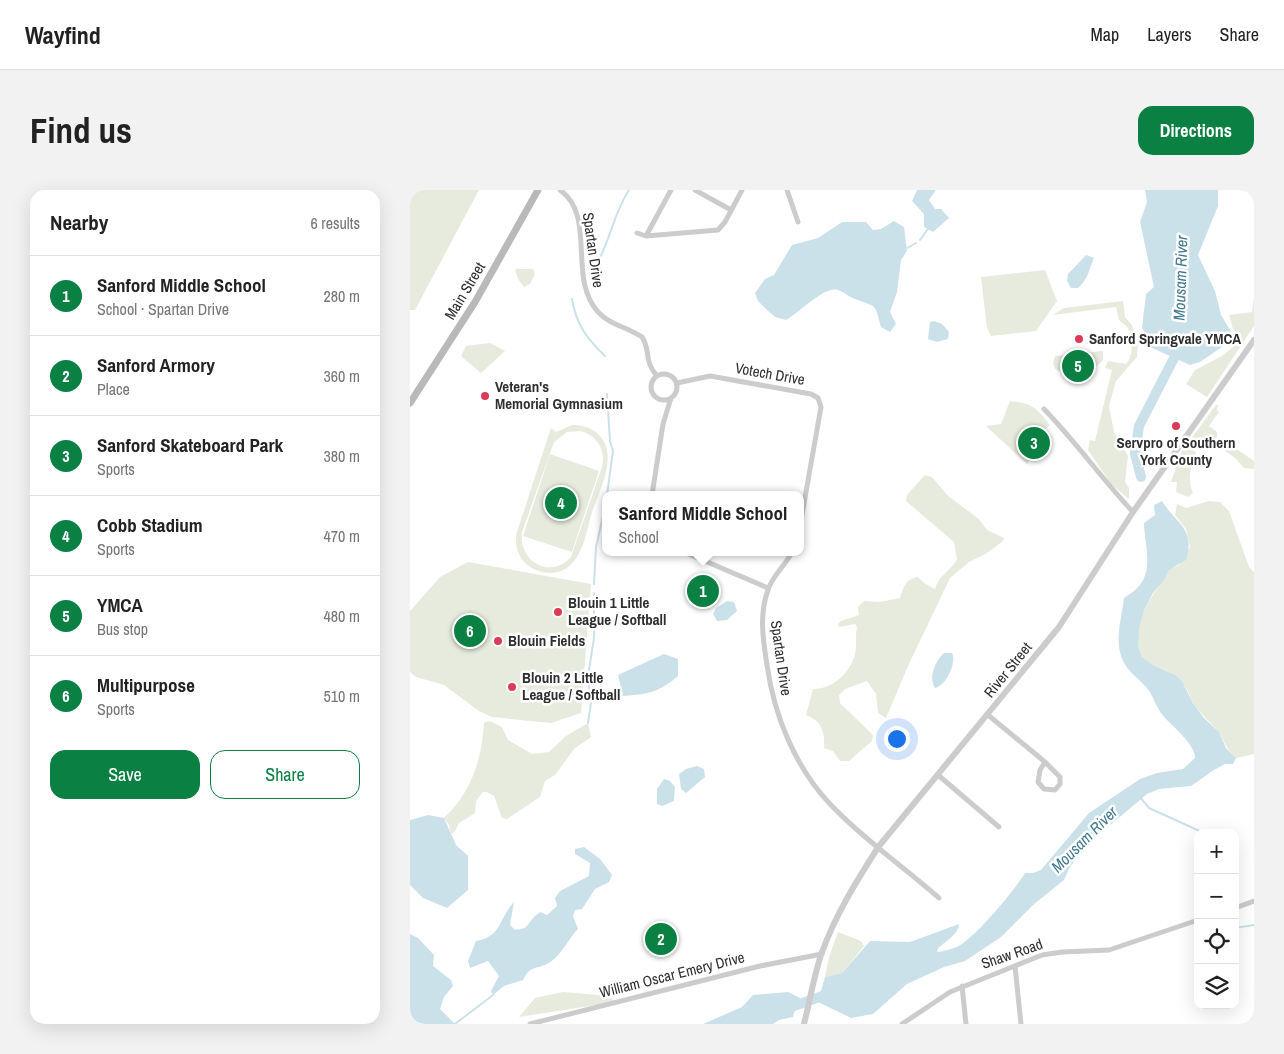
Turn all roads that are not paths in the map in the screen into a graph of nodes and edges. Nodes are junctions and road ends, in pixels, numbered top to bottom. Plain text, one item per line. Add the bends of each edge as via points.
1 (538, 190) edge
2 (560, 190) edge
3 (671, 190) edge
4 (695, 190) edge
5 (742, 190) edge
6 (787, 190) edge
7 (731, 210) junction
8 (798, 222) dead end
9 (637, 233) dead end
10 (646, 236) junction
11 (1254, 340) edge
12 (657, 376) junction
13 (677, 383) junction
14 (671, 398) junction
15 (410, 402) edge
16 (1044, 410) dead end
17 (653, 491) edge
18 (804, 503) edge
19 (1133, 512) junction
20 (693, 556) edge
21 (789, 556) edge
22 (768, 588) junction
23 (988, 715) junction
24 (1045, 762) junction
25 (938, 775) junction
26 (999, 827) dead end
27 (879, 846) junction
28 (939, 898) dead end
29 (1254, 901) edge
30 (1239, 907) edge
31 (1194, 921) edge
32 (822, 954) junction
33 (1015, 966) junction
34 (962, 986) junction
35 (530, 1024) edge
36 (804, 1024) edge
37 (902, 1024) edge
38 (966, 1024) edge
39 (1021, 1024) edge

1 - 15 main road, Main Street via 475,302
2 - 12 street, Spartan Drive via 572,201 576,212 587,296 608,321 642,336 648,365
3 - 10 street
4 - 7 street
5 - 7 street
6 - 8 street
7 - 10 street via 722,227 716,230
9 - 10 street
11 - 19 street, River Street
12 - 13 street via 667,374
12 - 14 street via 652,384 653,394 661,400
13 - 14 street via 676,393
13 - 18 street, Votech Drive via 710,376 811,394 818,398 821,407
14 - 17 street via 663,424
16 - 19 street via 1075,441
19 - 23 street, River Street via 1063,621
20 - 22 street
21 - 22 street
22 - 27 street, Spartan Drive via 763,610 764,645 770,686 781,723 815,786 842,816
23 - 24 street
23 - 25 street, River Street
24 - 24 street via 1038,782 1047,791 1055,790 1060,784 1060,776
25 - 26 street
25 - 27 street, River Street
27 - 28 street, Spartan Drive
27 - 32 street, River Street via 842,907
29 - 30 street
31 - 33 street, Shaw Road via 1110,950 1050,953
32 - 35 street, William Oscar Emery Drive
32 - 36 street, River Street
33 - 34 street, Shaw Road
33 - 39 street
34 - 37 street, Shaw Road via 931,1002
34 - 38 street

